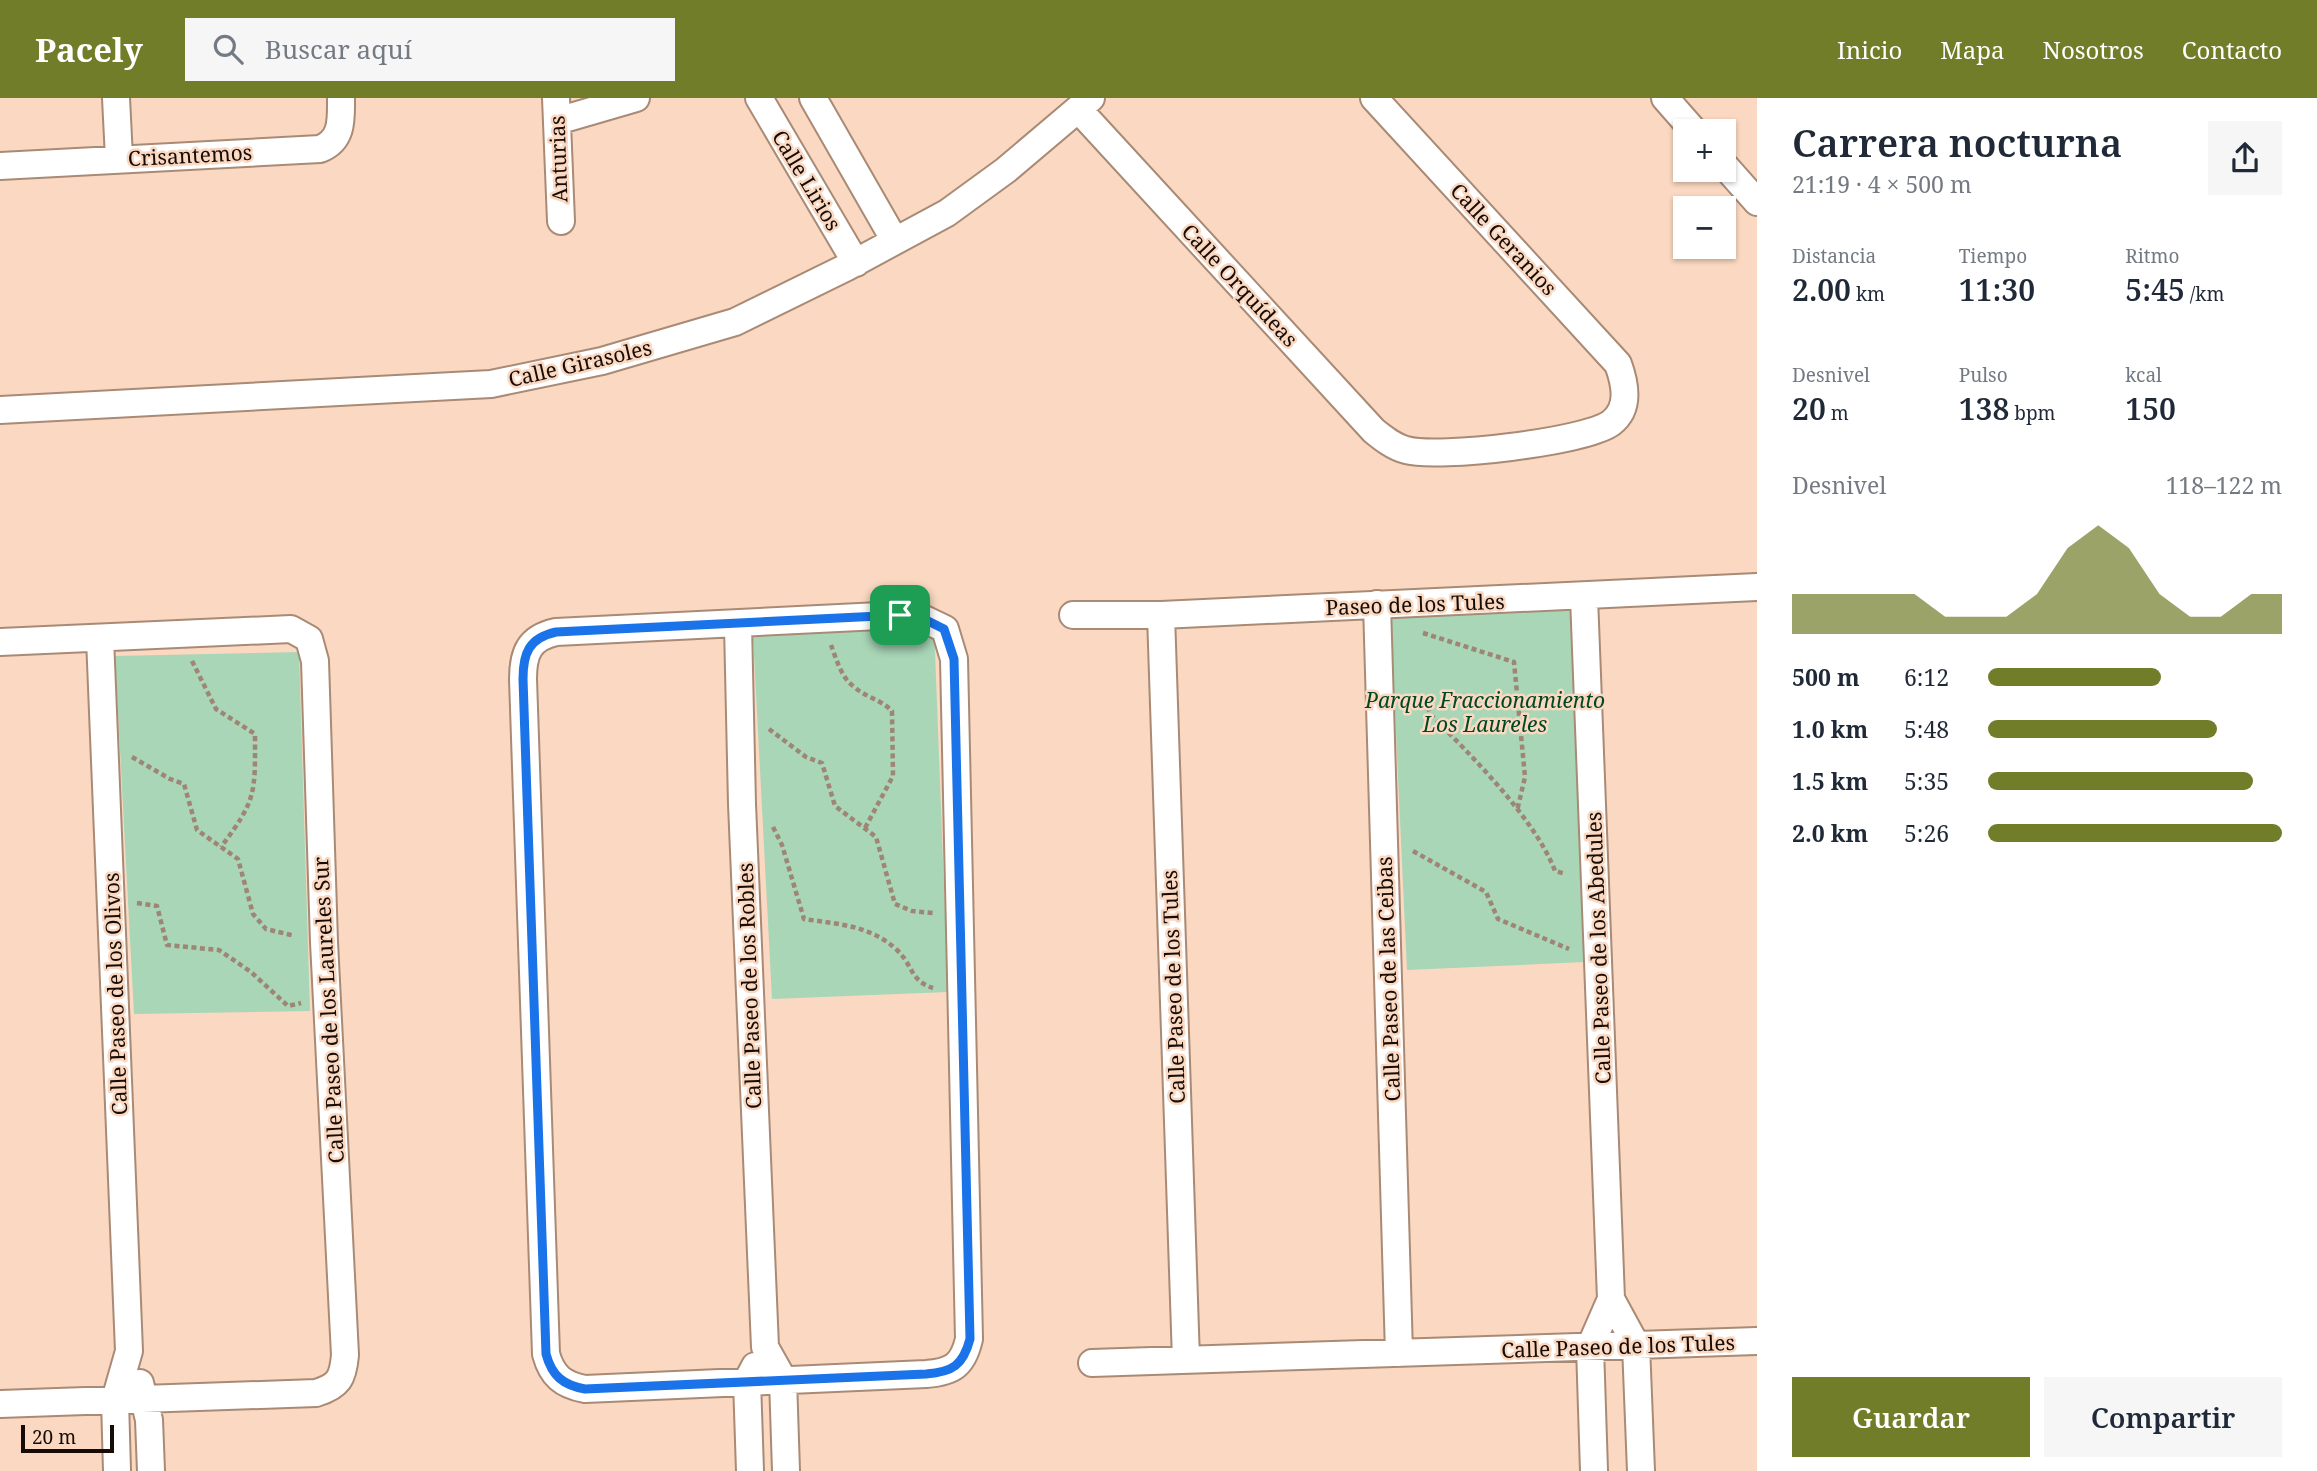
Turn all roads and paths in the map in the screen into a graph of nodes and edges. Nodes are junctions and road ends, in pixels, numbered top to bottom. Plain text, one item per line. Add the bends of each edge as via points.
1 (116, 98) edge
2 (341, 98) edge
3 (636, 98) edge
4 (759, 98) edge
5 (813, 98) edge
6 (1374, 98) edge
7 (1665, 98) edge
8 (1085, 104) edge
9 (556, 109) edge
10 (1683, 119) edge
11 (119, 158) junction
12 (0, 166) edge
13 (1736, 178) edge
14 (1757, 202) edge
15 (561, 221) dead end
16 (895, 241) junction
17 (856, 262) junction
18 (0, 410) edge
19 (1408, 451) joint
20 (1757, 587) edge
21 (1584, 597) junction
22 (1377, 604) junction
23 (1073, 615) dead end
24 (1161, 615) junction
25 (823, 618) junction
26 (738, 625) junction
27 (1376, 633) junction
28 (179, 634) junction
29 (100, 638) junction
30 (0, 642) edge
31 (1379, 698) junction
32 (742, 706) junction
33 (105, 741) junction
34 (742, 804) junction
35 (1517, 812) junction
36 (865, 828) junction
37 (1383, 832) junction
38 (221, 847) junction
39 (1597, 883) junction
40 (112, 898) junction
41 (958, 916) junction
42 (324, 942) junction
43 (1599, 962) junction
44 (961, 997) junction
45 (327, 999) junction
46 (1611, 1299) junction
47 (1757, 1341) edge
48 (1636, 1345) junction
49 (765, 1347) junction
50 (1590, 1347) junction
51 (128, 1351) junction
52 (1399, 1353) junction
53 (1186, 1360) junction
54 (1091, 1363) dead end
55 (783, 1379) junction
56 (747, 1381) junction
57 (146, 1399) junction
58 (115, 1401) junction
59 (0, 1404) edge
60 (117, 1471) edge
61 (151, 1471) edge
62 (750, 1471) edge
63 (786, 1471) edge
64 (1594, 1471) edge
65 (1641, 1471) edge

1 - 11 street
2 - 11 street, Crisantemos via 340,129 320,149
3 - 9 street
4 - 17 street, Calle Lirios
5 - 16 street
6 - 19 street, Calle Geranios via 1618,364 1625,385 1623,405 1612,422 1587,435 1484,449
7 - 10 street
8 - 16 street, Calle Girasoles via 957,206
8 - 19 street, Calle Orquídeas via 1374,431
9 - 15 street, Anturias
11 - 12 street, Crisantemos
13 - 14 street
16 - 17 street, Calle Girasoles
17 - 18 street, Calle Girasoles via 735,322 602,361 491,384
20 - 21 street, Paseo de los Tules
21 - 22 street, Paseo de los Tules
21 - 39 street, Calle Paseo de los Abedules
22 - 24 street, Paseo de los Tules
22 - 27 street, Calle Paseo de las Ceibas
23 - 24 street, Paseo de los Tules
24 - 53 street, Calle Paseo de los Tules
25 - 26 street
25 - 36 path via 844,675 853,687 882,700 892,711 893,776
25 - 41 street via 918,616 944,629 954,659
26 - 32 street, Calle Paseo de los Robles
26 - 56 street via 556,632 528,646 523,679 549,1366 562,1382 585,1389
27 - 31 street, Calle Paseo de las Ceibas
27 - 35 path via 1426,633 1514,662 1525,777
28 - 29 street
28 - 38 path via 216,709 255,734 252,799
28 - 42 street, Calle Paseo de los Laureles Sur via 291,629 309,639 315,661
29 - 30 street
29 - 33 street, Calle Paseo de los Olivos
31 - 35 path via 1424,698 1431,715
31 - 37 street, Calle Paseo de las Ceibas
32 - 34 street, Calle Paseo de los Robles
32 - 36 path via 786,743 822,764 835,806
33 - 38 path via 184,784 197,830
33 - 40 street, Calle Paseo de los Olivos
34 - 44 path via 769,819 782,845 804,919 842,922 874,934 897,950 919,984
34 - 49 street, Calle Paseo de los Robles
35 - 39 path via 1549,855 1555,871
36 - 41 path via 876,837 895,904 912,911
37 - 43 path via 1486,892 1498,919
37 - 52 street, Calle Paseo de las Ceibas
38 - 42 path via 238,859 253,914 266,929
39 - 43 street, Calle Paseo de los Abedules
40 - 45 path via 158,906 167,945 219,950 288,1006
40 - 51 street, Calle Paseo de los Olivos
41 - 44 street
42 - 45 street, Calle Paseo de los Laureles Sur
43 - 46 street, Calle Paseo de los Abedules
44 - 55 street via 970,1339 965,1357 944,1373
45 - 57 street, Calle Paseo de los Laureles Sur via 345,1354 340,1381 316,1393
46 - 48 street, Calle Paseo de los Abedules
46 - 50 street, Calle Paseo de los Abedules
47 - 48 street, Calle Paseo de los Tules
48 - 50 street, Calle Paseo de los Tules
48 - 65 street, Calle Paseo de los Abedules
49 - 55 street, Calle Paseo de los Robles
49 - 56 street
50 - 52 street, Calle Paseo de los Tules
50 - 64 street, Calle Paseo de los Abedules
51 - 57 street, Calle Paseo de los Olivos
51 - 58 street, Calle Paseo de los Olivos
52 - 53 street, Calle Paseo de los Tules
53 - 54 street, Calle Paseo de los Tules
55 - 56 street
55 - 63 street, Calle Paseo de los Robles
56 - 62 street
57 - 58 street
57 - 61 street, Calle Paseo de los Olivos
58 - 59 street
58 - 60 street, Calle Paseo de los Olivos

